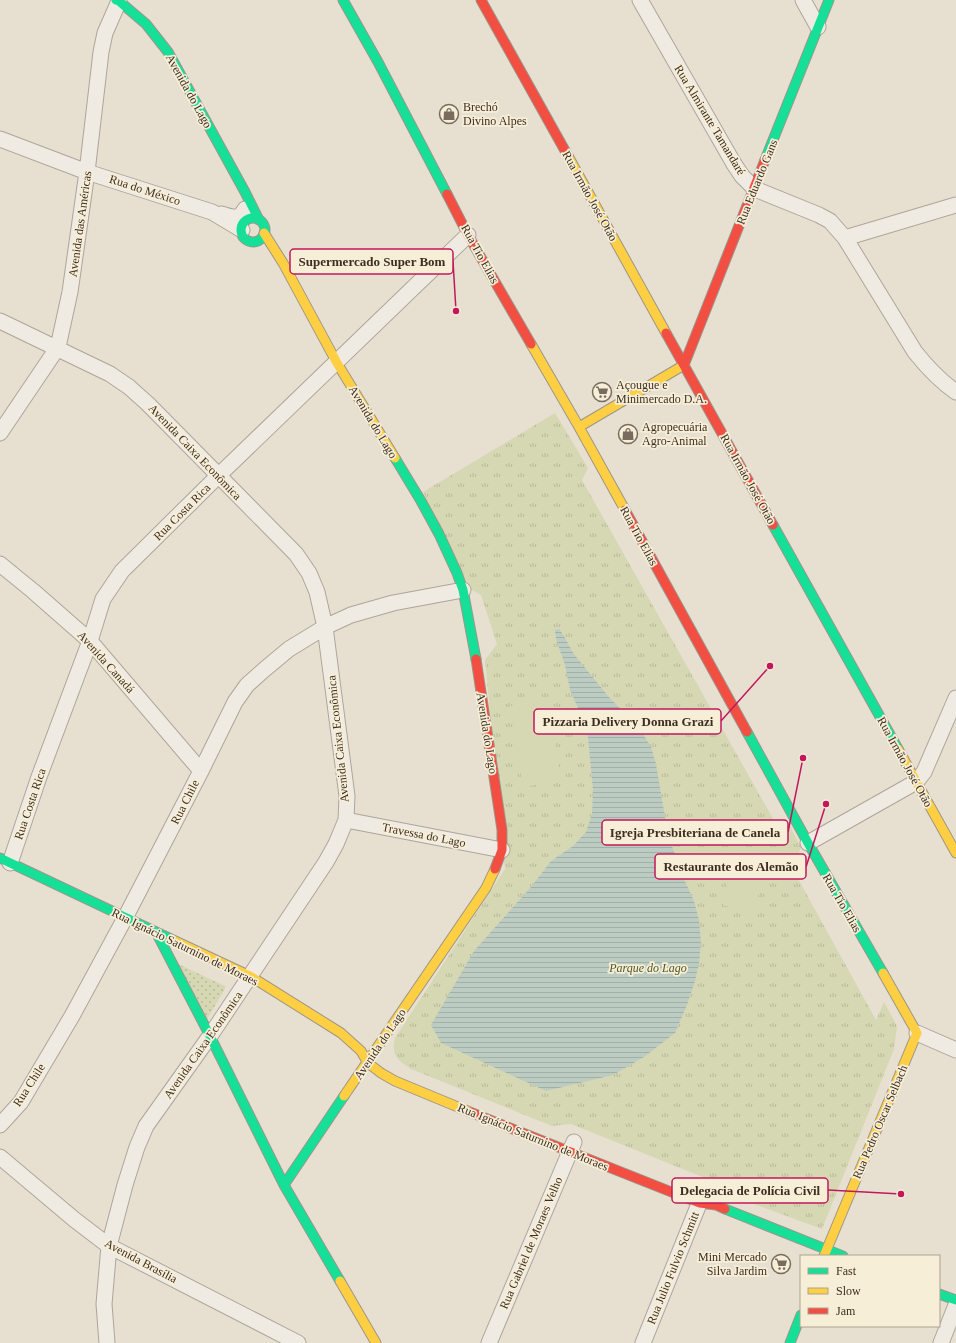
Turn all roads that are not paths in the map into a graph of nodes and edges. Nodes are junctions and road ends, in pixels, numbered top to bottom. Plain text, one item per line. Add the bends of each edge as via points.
1 (118, 0) edge
2 (343, 0) edge
3 (481, 0) edge
4 (640, 0) edge
5 (803, 0) edge
6 (829, 0) edge
7 (818, 27) junction
8 (0, 139) edge
9 (87, 172) junction
10 (755, 189) junction
11 (245, 192) junction
12 (956, 206) edge
13 (212, 212) junction
14 (244, 220) junction
15 (259, 220) junction
16 (264, 233) junction
17 (468, 235) junction
18 (845, 238) junction
19 (256, 242) junction
20 (283, 263) junction
21 (0, 320) edge
22 (58, 348) junction
23 (337, 362) junction
24 (684, 365) junction
25 (956, 392) edge
26 (579, 428) junction
27 (0, 433) edge
28 (218, 476) junction
29 (0, 564) edge
30 (463, 590) junction
31 (325, 627) junction
32 (90, 641) junction
33 (956, 698) edge
34 (201, 771) junction
35 (916, 782) junction
36 (346, 820) junction
37 (808, 843) junction
38 (502, 850) junction
39 (956, 853) edge
40 (5, 861) edge
41 (125, 918) junction
42 (156, 932) junction
43 (250, 976) junction
44 (917, 1033) junction
45 (210, 1036) junction
46 (956, 1050) edge
47 (373, 1059) junction
48 (507, 1116) dead end
49 (0, 1125) edge
50 (503, 1126) junction
51 (573, 1145) junction
52 (0, 1156) edge
53 (627, 1162) dead end
54 (623, 1173) junction
55 (284, 1185) junction
56 (700, 1195) junction
57 (109, 1246) junction
58 (825, 1253) edge
59 (836, 1255) edge
60 (940, 1294) edge
61 (956, 1300) edge
62 (956, 1305) edge
63 (800, 1318) edge
64 (107, 1343) edge
65 (298, 1343) edge
66 (376, 1343) edge
67 (489, 1343) edge
68 (642, 1343) edge
69 (790, 1343) edge
70 (941, 1343) edge

1 - 9 street, Avenida das Américas via 105,33 101,52
1 - 11 street, Avenida do Lago via 146,24 168,52
2 - 17 street, Rua Tio Elias
3 - 24 street, Rua Irmão José Otão
4 - 10 street, Rua Almirante Tamandaré via 734,164
5 - 7 street
6 - 7 street, Rua Eduardo Gans
7 - 10 street, Rua Eduardo Gans
8 - 9 street, Rua do México
9 - 13 street, Rua do México
9 - 22 street, Avenida das Américas via 70,292
10 - 18 street, Rua Almirante Tamandaré via 820,215
10 - 24 street, Rua Eduardo Gans
11 - 14 street, Avenida do Lago
11 - 15 street, Avenida do Lago
12 - 18 street
13 - 14 street, Rua do México
13 - 14 street via 235,218 242,214
14 - 15 street
14 - 19 street via 244,237
15 - 16 street via 264,225
16 - 19 street
16 - 20 street, Avenida do Lago
17 - 23 street, Rua Costa Rica
17 - 26 street, Rua Tio Elias
18 - 25 street, Rua Almirante Tamandaré via 915,352 928,368
19 - 20 street, Avenida do Lago
20 - 23 street, Avenida do Lago
21 - 22 street, Avenida Caixa Econômica
22 - 27 street, Avenida das Américas
22 - 28 street, Avenida Caixa Econômica via 110,374 129,387
23 - 28 street, Rua Costa Rica
23 - 30 street, Avenida do Lago via 432,520
24 - 26 street
24 - 35 street, Rua Irmão José Otão
26 - 37 street, Rua Tio Elias
28 - 31 street, Avenida Caixa Econômica via 296,554 309,573 317,592
28 - 32 street, Rua Costa Rica via 122,571 103,599
29 - 32 street, Avenida Canadá
30 - 31 street, Rua Chile via 373,608
30 - 38 street, Avenida do Lago via 502,830
31 - 34 street, Rua Chile via 289,649 247,685 235,702
31 - 36 street, Avenida Caixa Econômica via 347,796
32 - 34 street, Avenida Canadá
32 - 40 street, Rua Costa Rica
33 - 35 street via 924,772
34 - 41 street, Rua Chile
35 - 37 street
35 - 39 street, Rua Irmão José Otão
36 - 38 street, Travessa do Lago
36 - 43 street, Avenida Caixa Econômica via 326,862
37 - 44 street, Rua Tio Elias
38 - 47 street, Avenida do Lago via 486,888
40 - 41 street, Rua Ignácio Saturnino de Moraes
41 - 42 street, Rua Ignácio Saturnino de Moraes
41 - 49 street, Rua Chile via 72,1016 21,1102
42 - 43 street, Rua Ignácio Saturnino de Moraes
42 - 45 street
43 - 45 street, Avenida Caixa Econômica
43 - 47 street, Rua Ignácio Saturnino de Moraes via 341,1033
44 - 46 street
44 - 58 street, Rua Pedro Oscar Selbach
45 - 55 street
45 - 57 street, Avenida Caixa Econômica via 146,1126 137,1147
47 - 50 street, Rua Ignácio Saturnino de Moraes via 381,1073 395,1081
47 - 55 street, Avenida do Lago
48 - 50 street
50 - 51 street, Rua Ignácio Saturnino de Moraes
51 - 54 street, Rua Ignácio Saturnino de Moraes
51 - 67 street, Rua Gabriel de Moraes Velho
52 - 57 street, Avenida Brasília
53 - 54 street
54 - 56 street, Rua Ignácio Saturnino de Moraes
55 - 66 street
56 - 58 street, Rua Ignácio Saturnino de Moraes via 716,1205
56 - 68 street, Rua Julio Fulvio Schmitt
57 - 64 street, Avenida Caixa Econômica via 104,1304
57 - 65 street, Avenida Brasília
58 - 59 street, Rua Ignácio Saturnino de Moraes
60 - 61 street
62 - 70 street
63 - 69 street

